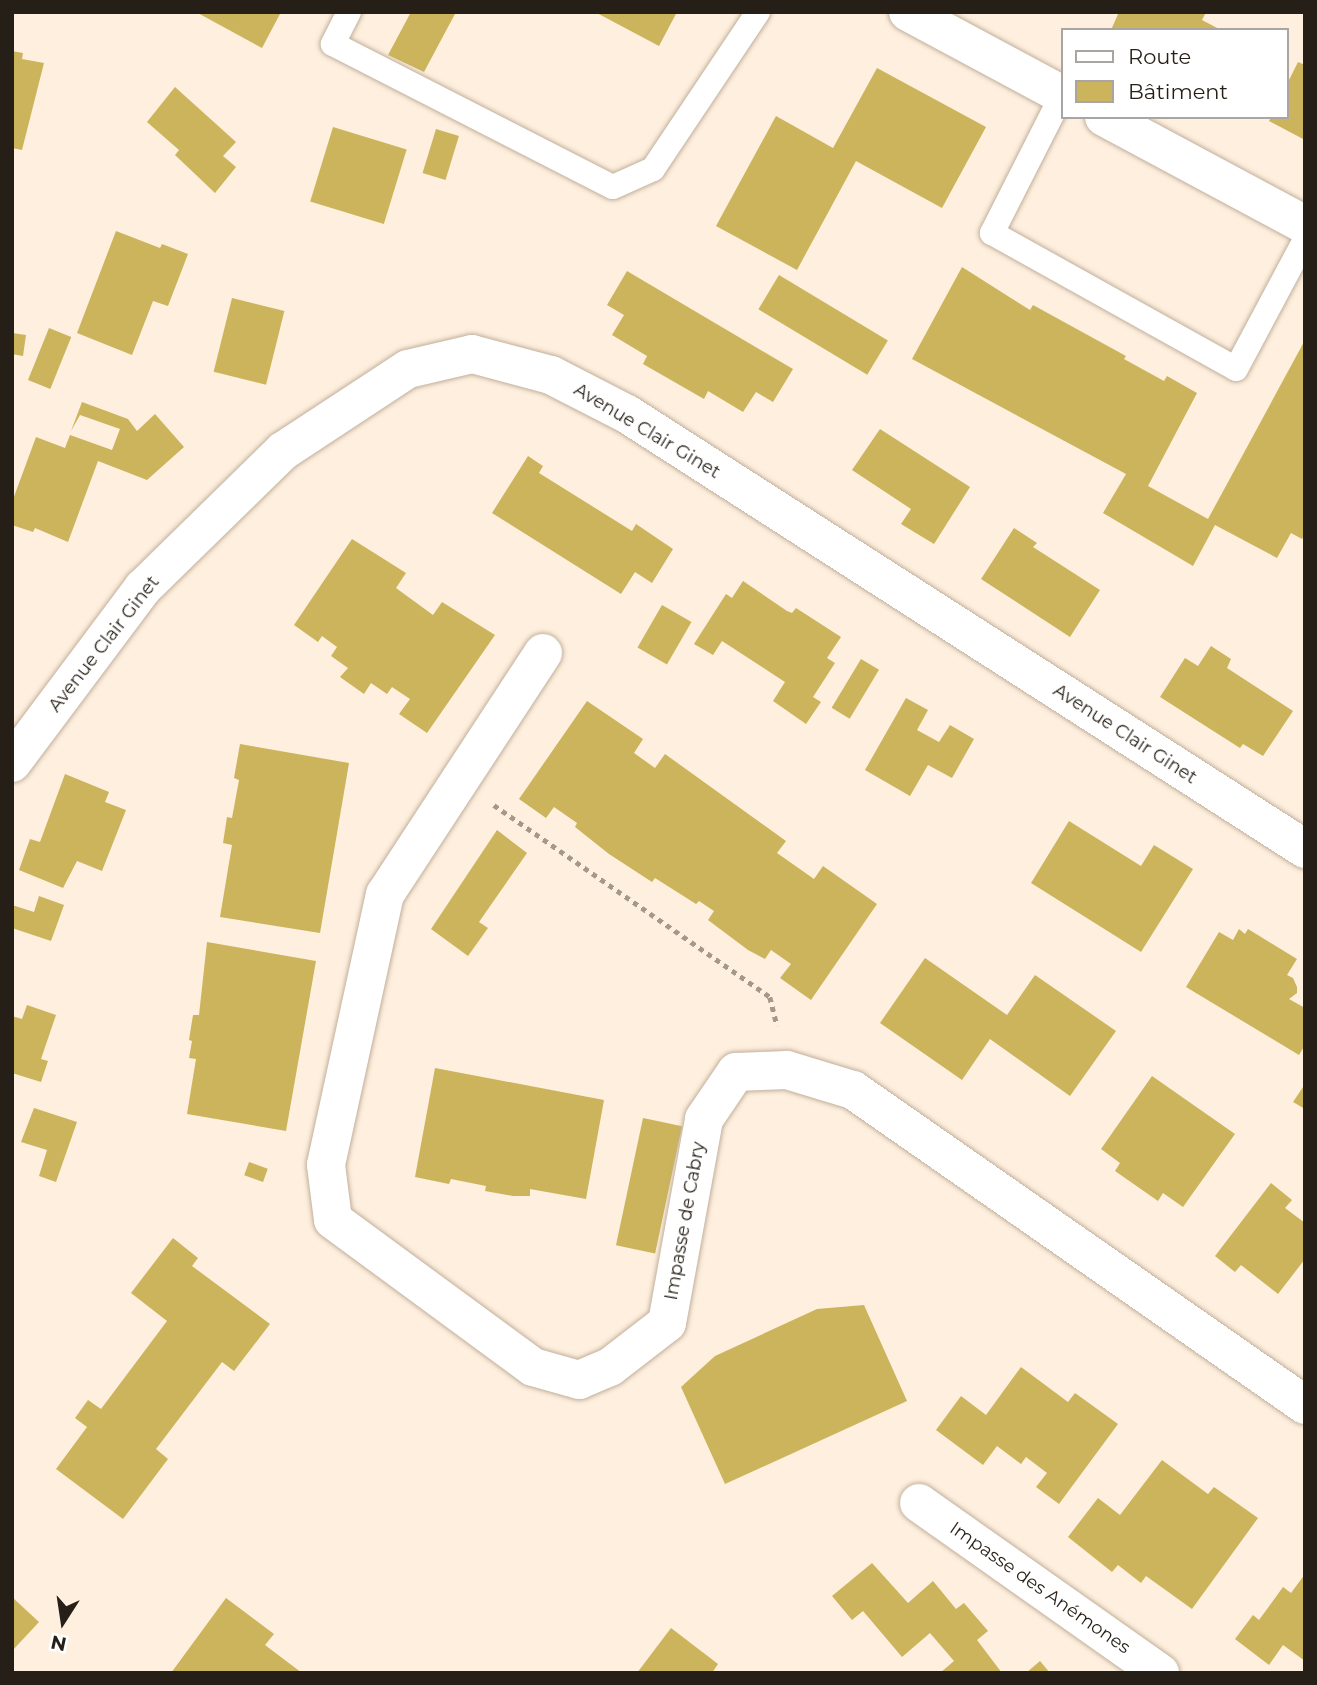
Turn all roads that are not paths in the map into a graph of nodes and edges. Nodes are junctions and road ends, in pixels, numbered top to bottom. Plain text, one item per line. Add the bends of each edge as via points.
1 (349, 12) edge
2 (758, 12) edge
3 (908, 12) edge
4 (1062, 94) edge
5 (1062, 97) edge
6 (1108, 119) edge
7 (1305, 225) edge
8 (1305, 240) edge
9 (543, 653) dead end
10 (12, 763) edge
11 (1305, 849) edge
12 (1305, 1405) edge
13 (919, 1503) dead end
14 (1160, 1673) edge

1 - 2 lane via 333,44 613,187 653,170
3 - 4 street
5 - 8 lane via 992,233 1236,369
6 - 7 street
9 - 12 street, Impasse de Cabry via 385,894 326,1165 333,1220 533,1367 579,1380 610,1367 667,1323 704,1119 736,1072 787,1070 853,1090
10 - 11 street, Avenue Clair Ginet via 143,588 283,451 408,369 472,354 551,375 627,414
13 - 14 street, Impasse des Anémones

